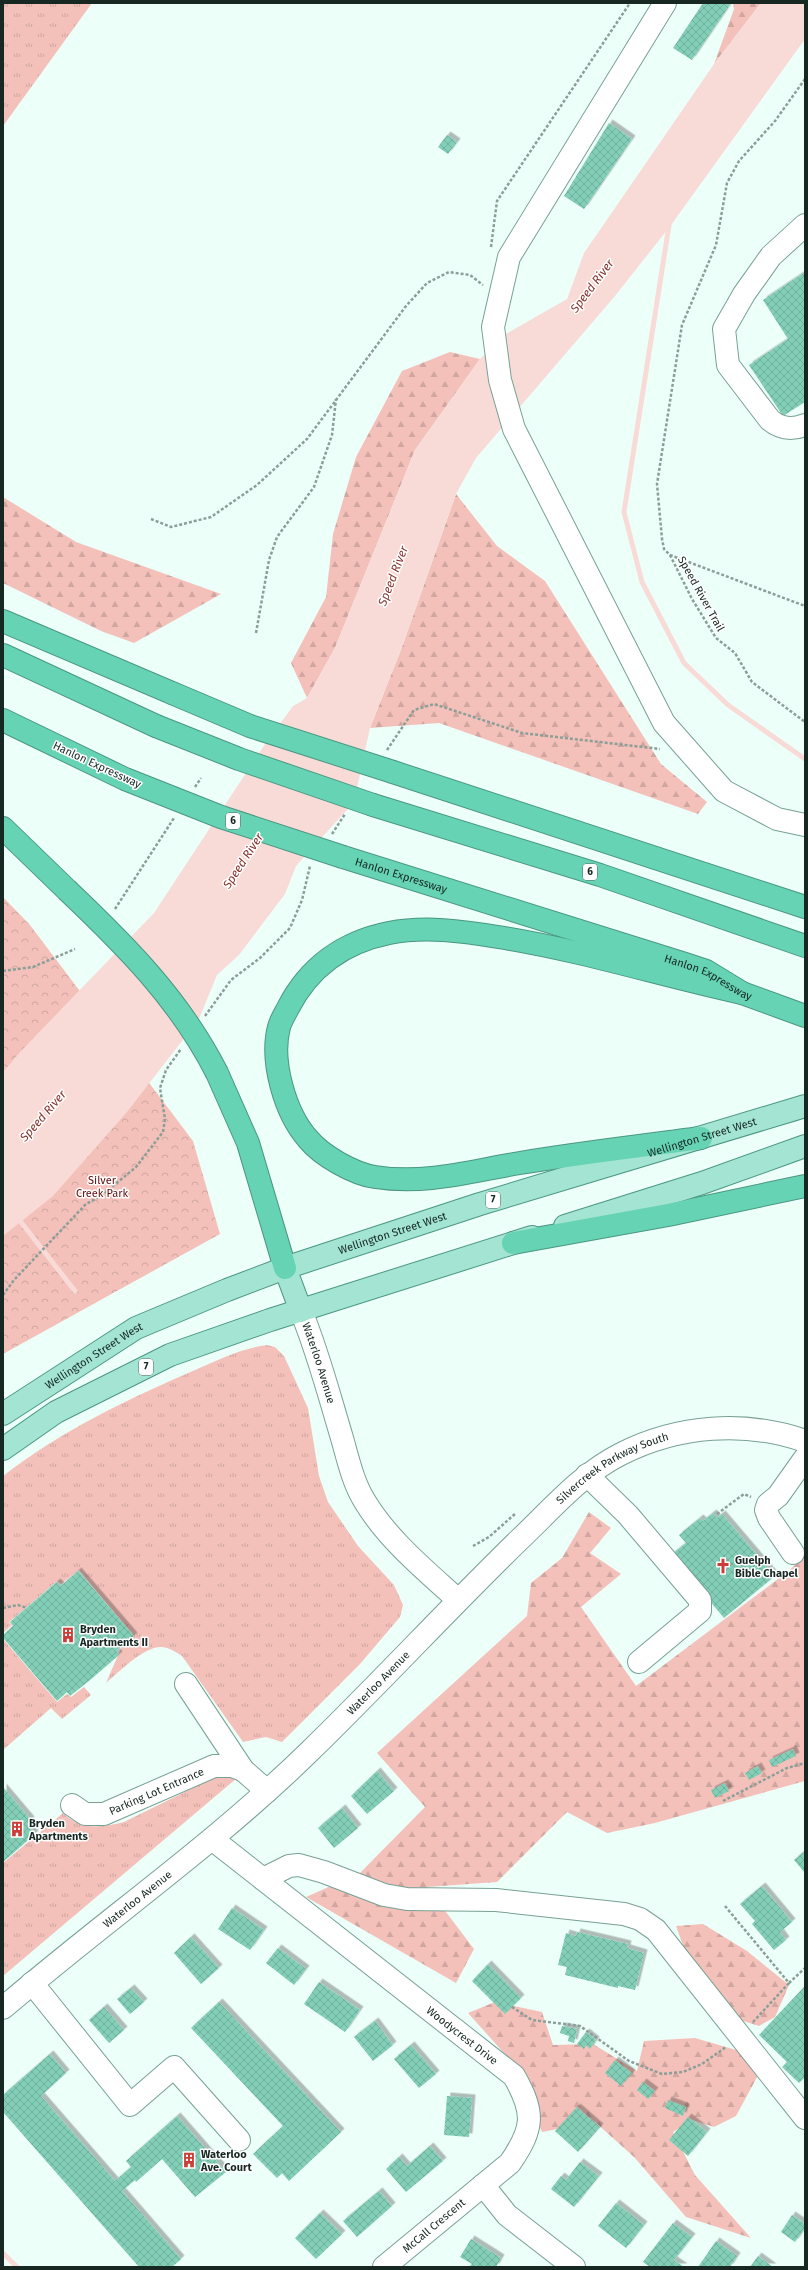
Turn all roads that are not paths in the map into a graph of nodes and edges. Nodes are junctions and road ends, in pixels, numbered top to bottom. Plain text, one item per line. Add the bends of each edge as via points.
1 (665, 3) edge
2 (805, 225) edge
3 (805, 425) edge
4 (3, 621) edge
5 (3, 655) edge
6 (3, 720) edge
7 (805, 825) edge
8 (3, 828) edge
9 (803, 904) edge
10 (805, 946) edge
11 (742, 993) junction
12 (805, 1016) edge
13 (805, 1106) edge
14 (702, 1138) junction
15 (805, 1146) edge
16 (805, 1186) edge
17 (513, 1243) junction
18 (285, 1268) junction
19 (301, 1311) junction
20 (3, 1414) edge
21 (805, 1441) edge
22 (3, 1449) edge
23 (805, 1458) edge
24 (587, 1475) junction
25 (793, 1553) dead end
26 (458, 1600) junction
27 (639, 1662) dead end
28 (186, 1684) dead end
29 (243, 1770) junction
30 (267, 1791) junction
31 (72, 1805) dead end
32 (212, 1839) junction
33 (263, 1879) junction
34 (32, 1983) junction
35 (3, 2008) edge
36 (805, 2118) edge
37 (239, 2140) dead end
38 (483, 2186) junction
39 (384, 2267) edge
40 (574, 2267) edge

1 - 7 street via 508,257 493,327 500,380 514,429 664,723 724,792 777,819
2 - 3 street via 771,256 744,294 724,329 728,365 770,420 779,427 796,429
4 - 9 highway, bridge via 250,726 389,763
5 - 10 highway, 6, bridge via 156,726 239,759 373,805 600,875
6 - 11 highway, Hanlon Expressway / 6, bridge via 125,779 221,817 706,971
8 - 18 highway, bridge via 120,939 168,994 200,1040 248,1143
11 - 12 highway, Hanlon Expressway / 6
11 - 14 highway via 539,943 429,929 390,933 356,942 325,960 299,987 279,1027 276,1069 288,1108 308,1140 338,1163 373,1177 421,1180 468,1174 518,1163
13 - 14 main road, Wellington Street West / 7
14 - 18 main road, Wellington Street West / 7 via 480,1204
15 - 17 main road via 694,1185
16 - 17 highway via 668,1215
17 - 19 main road, 7
18 - 19 main road, Waterloo Avenue
18 - 20 main road, Wellington Street West / 7 via 136,1328
19 - 22 main road, 7 via 170,1354 56,1412
19 - 26 street, Waterloo Avenue via 311,1335 351,1467 364,1499 386,1530
21 - 24 street, Silvercreek Parkway South via 771,1432 738,1428 688,1431 636,1447
23 - 25 street via 766,1510
24 - 26 street, Silvercreek Parkway South
24 - 27 street via 628,1515 700,1600 700,1611
26 - 30 street, Waterloo Avenue via 314,1747
28 - 29 street, Parking Lot Entrance
29 - 30 street, Parking Lot Entrance
29 - 31 street, Parking Lot Entrance via 232,1766 214,1766 104,1814 85,1814
30 - 32 street, Waterloo Avenue
32 - 33 street, Woodycrest Drive
32 - 34 street, Waterloo Avenue
33 - 36 street via 289,1866 299,1865 384,1895 407,1899 496,1900 616,1913 640,1919 656,1930
33 - 38 street, Woodycrest Drive via 514,2076 526,2098 529,2122 524,2142 510,2163
34 - 35 street, Waterloo Avenue
34 - 37 street via 130,2105 174,2067
38 - 39 street, McCall Crescent
38 - 40 street via 507,2215

